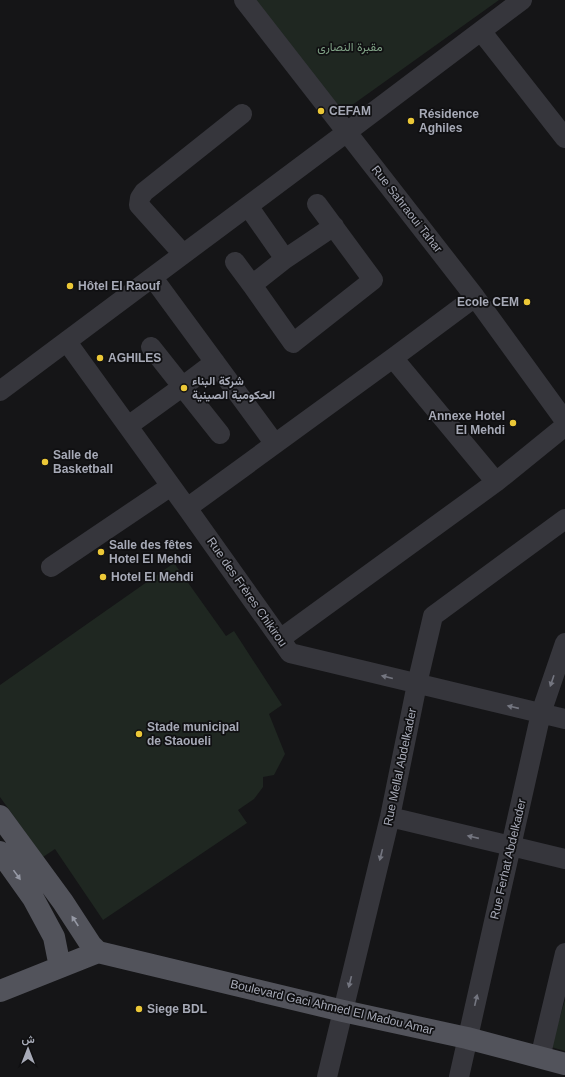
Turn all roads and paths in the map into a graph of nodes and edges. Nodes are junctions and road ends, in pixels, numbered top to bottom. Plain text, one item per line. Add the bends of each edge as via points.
1 (244, 0) edge
2 (522, 0) edge
3 (481, 31) junction
4 (242, 114) dead end
5 (347, 132) junction
6 (565, 138) edge
7 (317, 204) dead end
8 (248, 206) junction
9 (334, 226) junction
10 (183, 254) junction
11 (285, 259) junction
12 (235, 262) dead end
13 (153, 278) junction
14 (252, 285) junction
15 (475, 297) junction
16 (67, 342) junction
17 (151, 347) dead end
18 (393, 358) junction
19 (215, 362) junction
20 (182, 387) junction
21 (0, 391) edge
22 (565, 421) edge
23 (128, 426) junction
24 (565, 426) edge
25 (220, 434) dead end
26 (275, 444) junction
27 (496, 482) junction
28 (171, 486) junction
29 (188, 508) junction
30 (565, 519) edge
31 (51, 567) dead end
32 (280, 640) junction
33 (565, 643) edge
34 (418, 684) junction
35 (541, 713) junction
36 (565, 719) edge
37 (0, 816) edge
38 (390, 818) junction
39 (511, 846) junction
40 (0, 852) edge
41 (565, 859) edge
42 (98, 952) junction
43 (565, 953) edge
44 (60, 967) junction
45 (0, 991) edge
46 (343, 1011) junction
47 (467, 1038) junction
48 (540, 1058) junction
49 (565, 1064) edge
50 (327, 1077) edge
51 (459, 1077) edge

1 - 5 street, Rue Sahraoui Tahar
2 - 3 street
3 - 5 street
3 - 6 street
4 - 10 street via 144,192 140,198 139,205
5 - 8 street
5 - 15 street, Rue Sahraoui Tahar
7 - 9 street
8 - 10 street
8 - 11 street
9 - 11 street
9 - 14 street via 373,280 293,343
10 - 13 street
11 - 14 street
12 - 14 street
13 - 16 street
13 - 19 street
15 - 18 street
15 - 22 street, Rue Sahraoui Tahar
16 - 21 street
16 - 23 street, Rue des Frères Chikirou
17 - 20 street
18 - 26 street
18 - 27 street
19 - 20 street
19 - 26 street
20 - 23 street
20 - 25 street
23 - 28 street, Rue des Frères Chikirou
24 - 27 street
26 - 29 street
27 - 32 street
28 - 29 street, Rue des Frères Chikirou
28 - 31 street
29 - 32 street, Rue des Frères Chikirou
30 - 34 street, Rue Mellal Abdelkader via 433,616
34 -> 32 street, Rue des Frères Chikirou via 290,653
33 -> 35 street, Rue Ferhat Abdelkader
35 -> 34 street, Rue des Frères Chikirou
34 - 38 street, Rue Mellal Abdelkader
35 - 36 street, Rue des Frères Chikirou
35 - 39 street, Rue Ferhat Abdelkader
42 -> 37 main road
39 -> 38 street
38 -> 46 street, Rue Mellal Abdelkader
39 - 41 street
47 -> 39 street, Rue Ferhat Abdelkader
40 -> 44 main road via 33,898 54,937
42 - 44 main road
42 - 46 main road, Boulevard Gaci Ahmed El Madou Amar
43 - 48 street
44 - 45 main road
46 - 47 main road, Boulevard Gaci Ahmed El Madou Amar
46 - 50 street, Rue Mellal Abdelkader
47 - 48 main road, Boulevard Gaci Ahmed El Madou Amar
47 - 51 street, Rue Ferhat Abdelkader
48 - 49 main road, Boulevard Gaci Ahmed El Madou Amar

